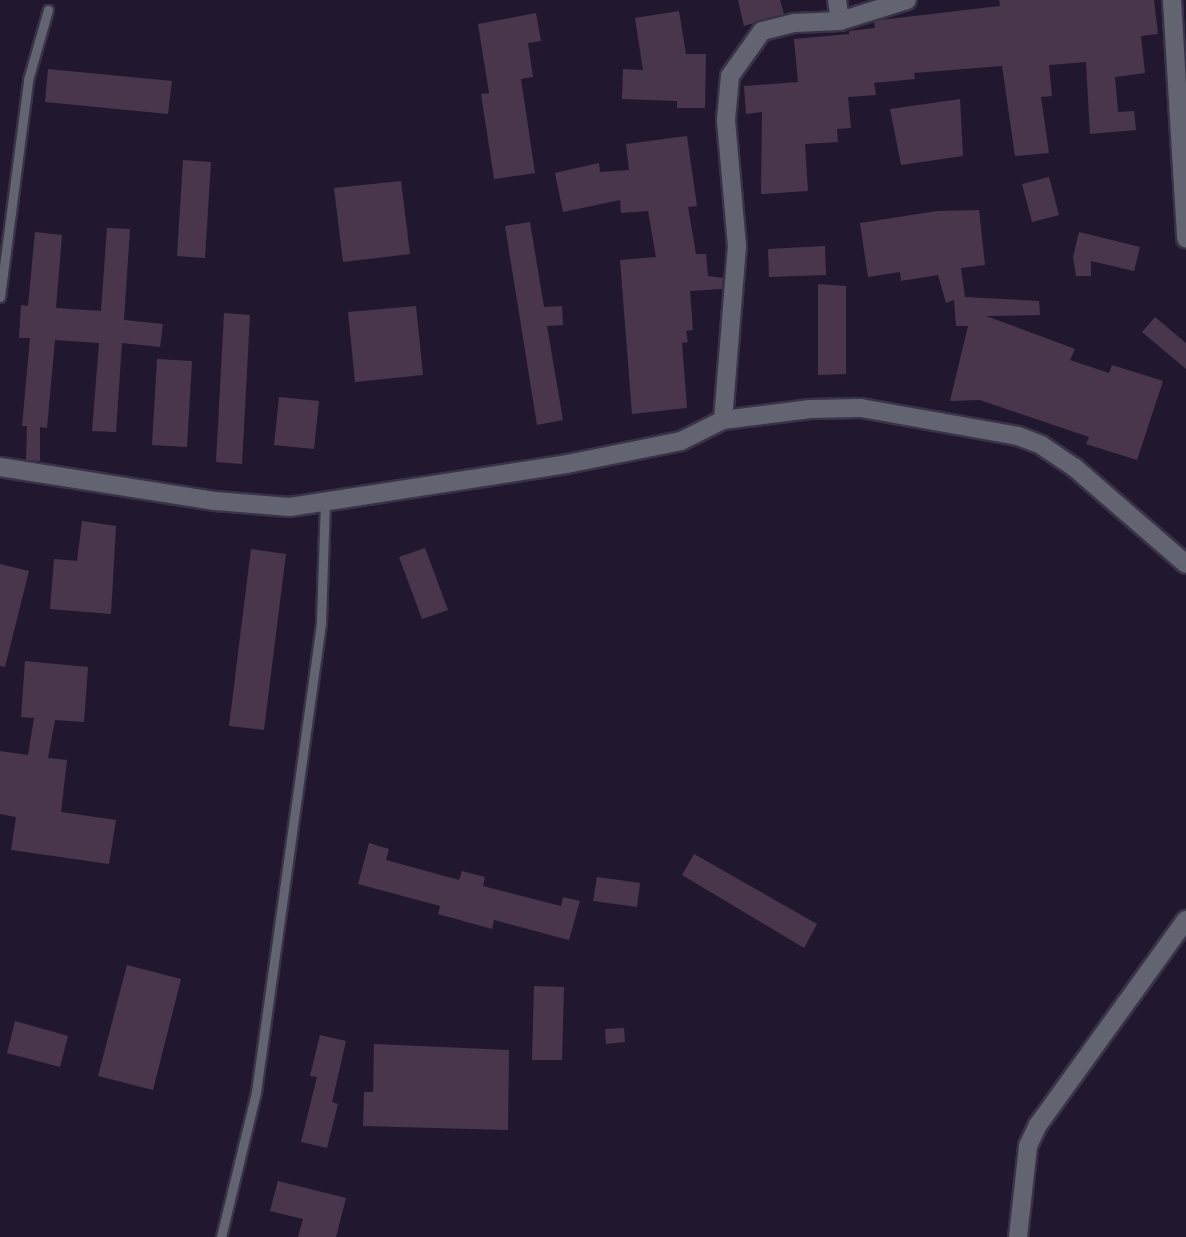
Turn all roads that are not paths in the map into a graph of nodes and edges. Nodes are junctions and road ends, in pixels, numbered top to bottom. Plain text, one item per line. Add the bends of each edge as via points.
1 (837, 0) edge
2 (907, 0) edge
3 (1172, 0) edge
4 (47, 10) dead end
5 (840, 21) junction
6 (1186, 239) edge
7 (2, 269) edge
8 (0, 297) edge
9 (723, 420) junction
10 (0, 467) edge
11 (325, 503) junction
12 (1186, 564) edge
13 (1186, 920) edge
14 (221, 1237) edge
15 (1018, 1237) edge

1 - 5 street
2 - 5 street
3 - 6 street
4 - 7 lane via 28,80
5 - 9 street via 795,23 762,31 730,76 726,120 737,246
7 - 8 lane
9 - 11 street via 681,441
9 - 12 street via 862,408 1018,436 1074,467
10 - 11 street via 246,505
11 - 14 lane via 321,622 256,1092
13 - 15 street via 1038,1125 1028,1146

